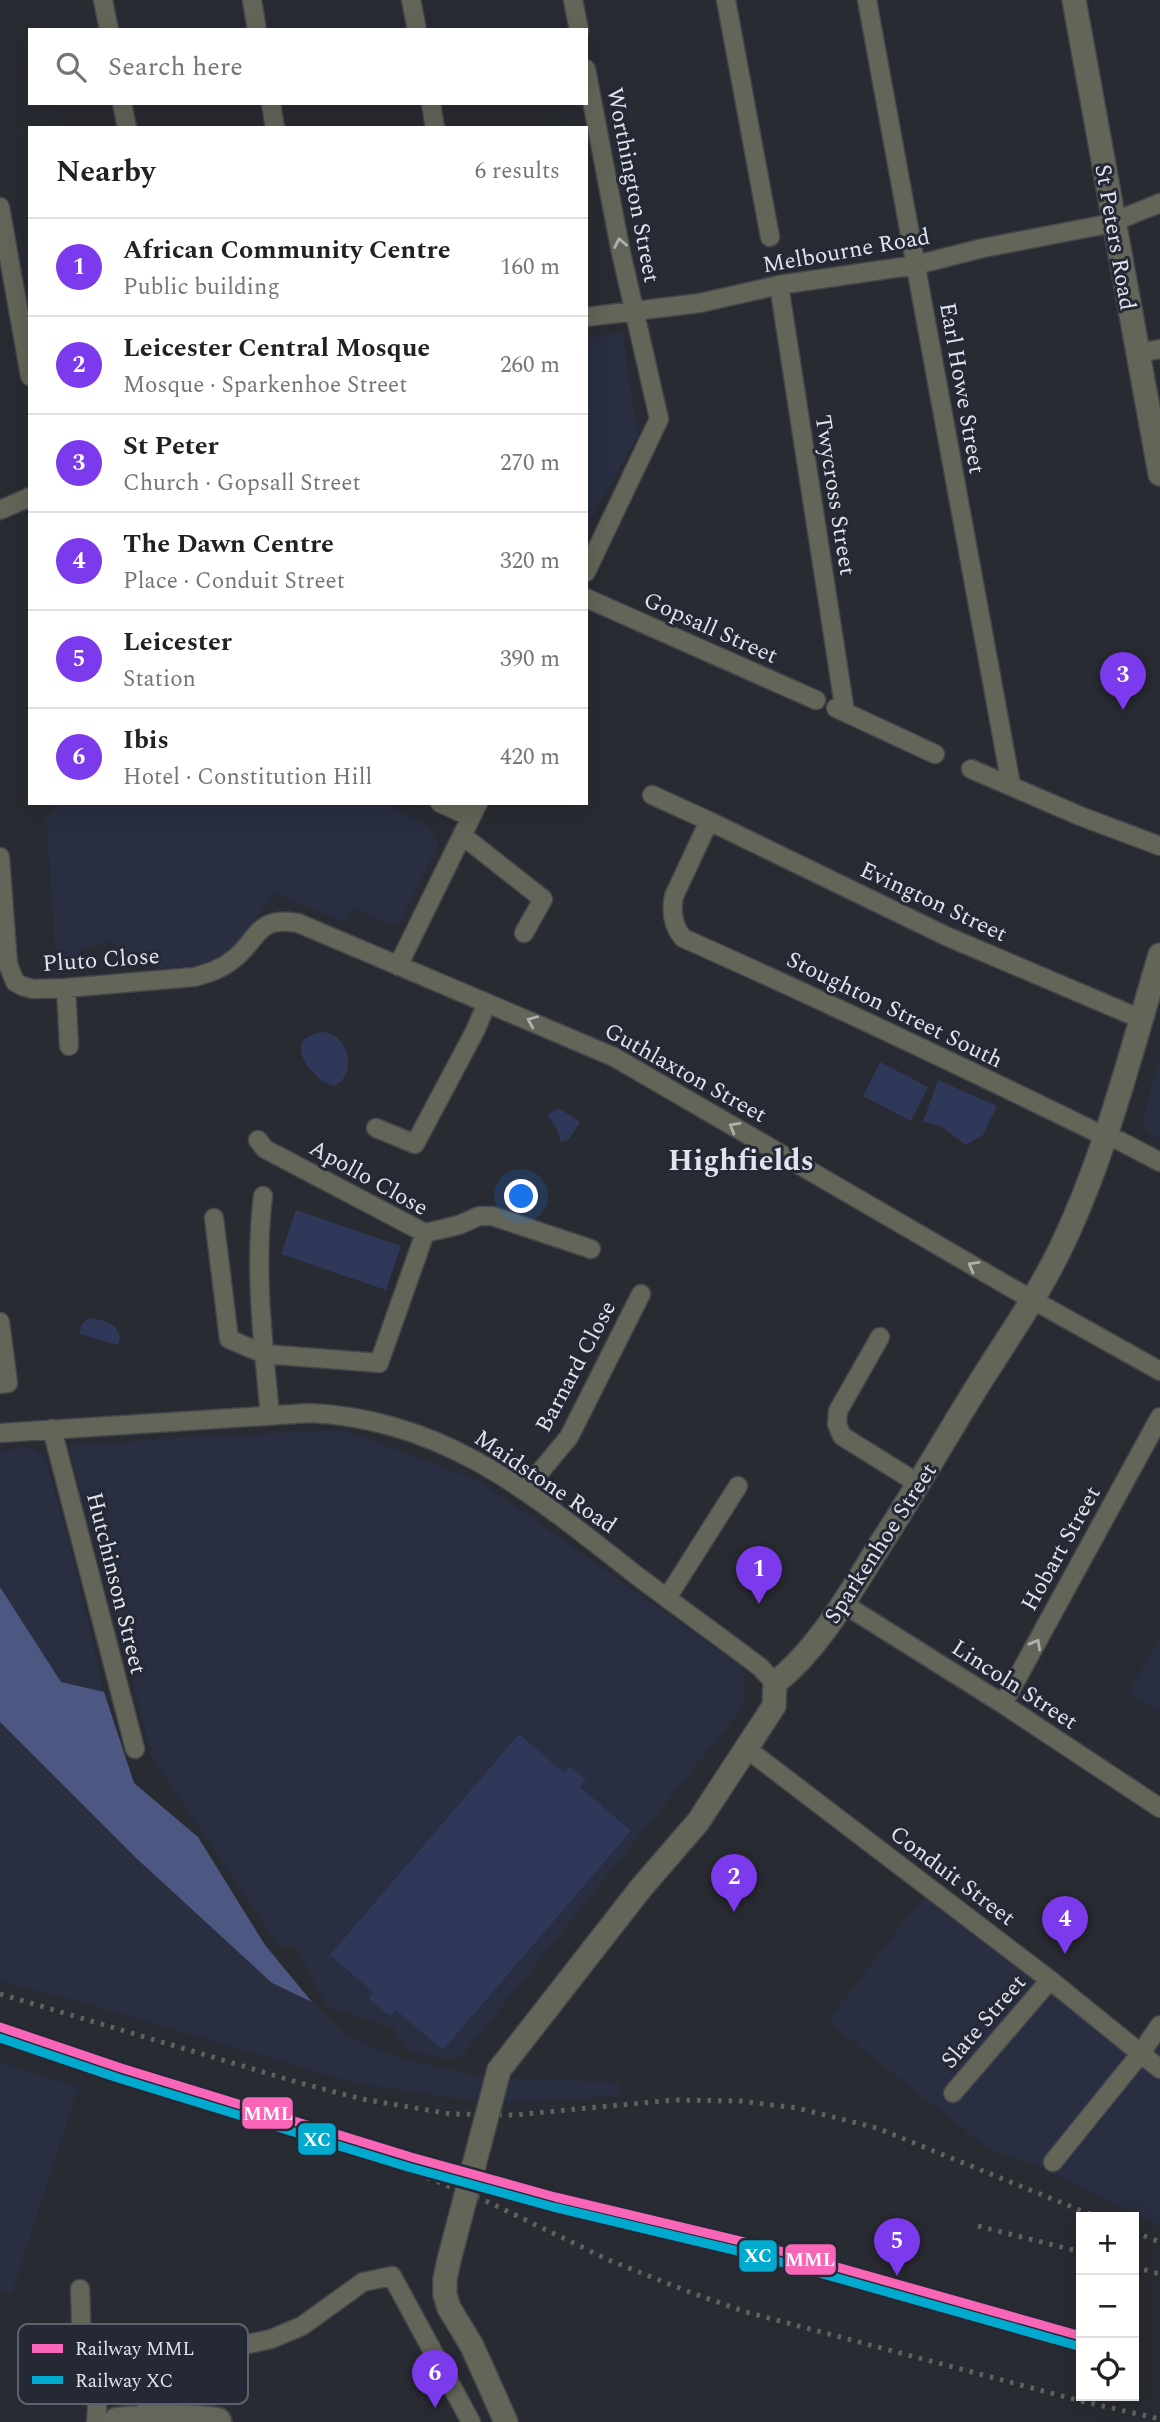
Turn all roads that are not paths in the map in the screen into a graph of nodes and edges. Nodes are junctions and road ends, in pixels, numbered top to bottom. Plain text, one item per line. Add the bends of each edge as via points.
1 (103, 0) edge
2 (252, 0) edge
3 (411, 0) edge
4 (573, 0) edge
5 (726, 0) edge
6 (867, 0) edge
7 (1074, 0) edge
8 (109, 28) edge
9 (257, 28) edge
10 (417, 28) edge
11 (579, 28) edge
12 (588, 79) edge
13 (122, 105) edge
14 (271, 105) edge
15 (431, 105) edge
16 (127, 126) edge
17 (275, 126) edge
18 (435, 126) edge
19 (1160, 202) edge
20 (0, 207) edge
21 (1113, 222) junction
22 (770, 237) dead end
23 (916, 265) junction
24 (779, 285) junction
25 (634, 310) junction
26 (588, 317) edge
27 (1160, 349) edge
28 (1137, 353) junction
29 (28, 365) edge
30 (1160, 474) edge
31 (28, 498) edge
32 (0, 510) edge
33 (588, 568) edge
34 (588, 599) edge
35 (816, 699) dead end
36 (935, 754) dead end
37 (971, 769) dead end
38 (1011, 785) junction
39 (653, 795) dead end
40 (450, 805) edge
41 (474, 810) edge
42 (709, 821) junction
43 (463, 836) junction
44 (1160, 846) edge
45 (0, 857) edge
46 (298, 923) joint
47 (524, 933) dead end
48 (1160, 955) edge
49 (398, 965) junction
50 (66, 988) junction
51 (487, 1003) junction
52 (1141, 1019) junction
53 (69, 1046) dead end
54 (376, 1128) dead end
55 (1104, 1136) junction
56 (258, 1140) dead end
57 (1160, 1162) edge
58 (263, 1196) dead end
59 (214, 1218) dead end
60 (425, 1233) junction
61 (591, 1249) dead end
62 (641, 1294) dead end
63 (1032, 1299) junction
64 (0, 1322) edge
65 (880, 1336) dead end
66 (264, 1354) junction
67 (1160, 1371) edge
68 (0, 1384) edge
69 (270, 1415) junction
70 (1160, 1417) edge
71 (52, 1429) junction
72 (0, 1433) edge
73 (919, 1485) junction
74 (738, 1486) dead end
75 (524, 1491) junction
76 (667, 1598) junction
77 (842, 1603) junction
78 (775, 1683) junction
79 (1003, 1704) junction
80 (135, 1748) dead end
81 (747, 1749) junction
82 (1160, 1808) edge
83 (1050, 1980) junction
84 (1160, 2025) edge
85 (1141, 2053) junction
86 (1160, 2069) edge
87 (953, 2093) dead end
88 (1053, 2162) dead end
89 (80, 2289) dead end
90 (81, 2324) edge
91 (248, 2344) edge
92 (97, 2404) edge
93 (147, 2404) edge
94 (154, 2418) junction
95 (96, 2422) edge
96 (117, 2422) edge
97 (217, 2422) edge
98 (471, 2422) edge
99 (506, 2422) edge

1 - 8 street
2 - 9 street
3 - 10 street
4 - 11 street
5 - 22 street
6 - 23 street, Earl Howe Street
7 - 21 street, St Peters Road
25 -> 12 street, Worthington Street
13 - 16 street
14 - 17 street
15 - 18 street
19 - 21 street, Melbourne Road
20 - 29 street
21 - 23 street, Melbourne Road
21 - 28 street, St Peters Road
23 - 24 street, Melbourne Road
23 - 38 street, Earl Howe Street
24 - 25 street, Melbourne Road via 700,303
24 - 36 street, Twycross Street via 839,710
25 - 26 street, Melbourne Road
25 - 33 street, Worthington Street via 659,419
27 - 28 street
28 - 30 street, St Peters Road
31 - 32 street
34 - 35 street, Gopsall Street
37 - 38 street
38 - 44 street
39 - 42 street, Evington Street
40 - 41 street
41 - 43 street
42 - 52 street, Evington Street via 946,936
42 - 55 street, Stoughton Street South via 674,896 674,920 684,937
43 - 47 street via 543,899
43 - 49 street
45 - 50 street, Pluto Close via 10,973 15,982 33,989
46 - 49 street, Guthlaxton Street
46 - 50 street, Pluto Close via 281,920 267,924 235,958 213,972
48 - 52 street, Sparkenhoe Street
49 - 51 street, Guthlaxton Street
50 - 53 street
51 - 54 street via 415,1144
63 -> 51 street, Guthlaxton Street via 614,1057
52 - 55 street, Sparkenhoe Street
55 - 57 street, Stoughton Street South
55 - 63 street, Sparkenhoe Street via 1075,1217
56 - 60 street, Apollo Close via 265,1149
58 - 66 street via 258,1277
59 - 66 street via 229,1339
60 - 61 street via 492,1216
60 - 66 street, Apollo Close via 379,1363
62 - 75 street, Barnard Close via 569,1437
63 - 67 street, Guthlaxton Street
63 - 73 street, Sparkenhoe Street
64 - 68 street via 8,1383
65 - 73 street via 838,1411 837,1424 842,1436
66 - 69 street
69 - 71 street, Maidstone Road
69 - 75 street, Maidstone Road via 344,1414 419,1433 483,1463
79 -> 70 street, Hobart Street
71 - 72 street, Maidstone Road
71 - 80 street, Hutchinson Street
73 - 77 street, Sparkenhoe Street
74 - 76 street
75 - 76 street, Maidstone Road
76 - 78 street, Maidstone Road
77 - 78 street, Sparkenhoe Street via 812,1647
77 - 79 street, Lincoln Street
78 - 81 street via 774,1706
79 - 82 street, Lincoln Street
81 - 83 street, Conduit Street
81 - 99 street, bridge via 698,1822 499,2070 449,2260 445,2295
83 - 85 street, Conduit Street
83 - 87 street, Slate Street
84 - 85 street
85 - 86 street, Conduit Street
85 - 88 street
89 - 90 street
91 - 98 street via 302,2326 363,2282 393,2276
92 - 95 street
93 - 94 street
94 - 96 main road
94 - 97 main road

